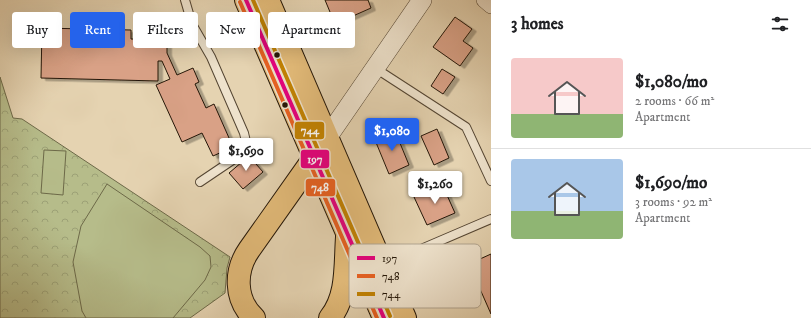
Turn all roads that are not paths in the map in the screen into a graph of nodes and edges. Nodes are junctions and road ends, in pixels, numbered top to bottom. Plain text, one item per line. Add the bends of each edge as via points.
1 (185, 0) edge
2 (246, 0) edge
3 (268, 0) edge
4 (422, 0) edge
5 (484, 0) edge
6 (491, 6) edge
7 (375, 67) junction
8 (327, 136) junction
9 (314, 158) junction
10 (491, 181) edge
11 (200, 182) dead end
12 (491, 219) edge
13 (347, 232) junction
14 (352, 244) edge
15 (373, 244) edge
16 (433, 244) edge
17 (380, 308) edge
18 (401, 308) edge
19 (254, 318) edge
20 (330, 318) edge
21 (384, 318) edge
22 (405, 318) edge

1 - 11 lane via 192,24 211,57 244,133 247,146 244,152
2 - 9 main road
3 - 8 main road
4 - 7 street
5 - 6 street
7 - 8 street
7 - 10 lane via 466,127
8 - 9 street
8 - 15 main road
9 - 13 main road
9 - 19 main road via 241,263 240,295 245,308
12 - 16 lane
13 - 14 main road
13 - 20 main road via 345,279 341,298
17 - 21 main road
18 - 22 main road

